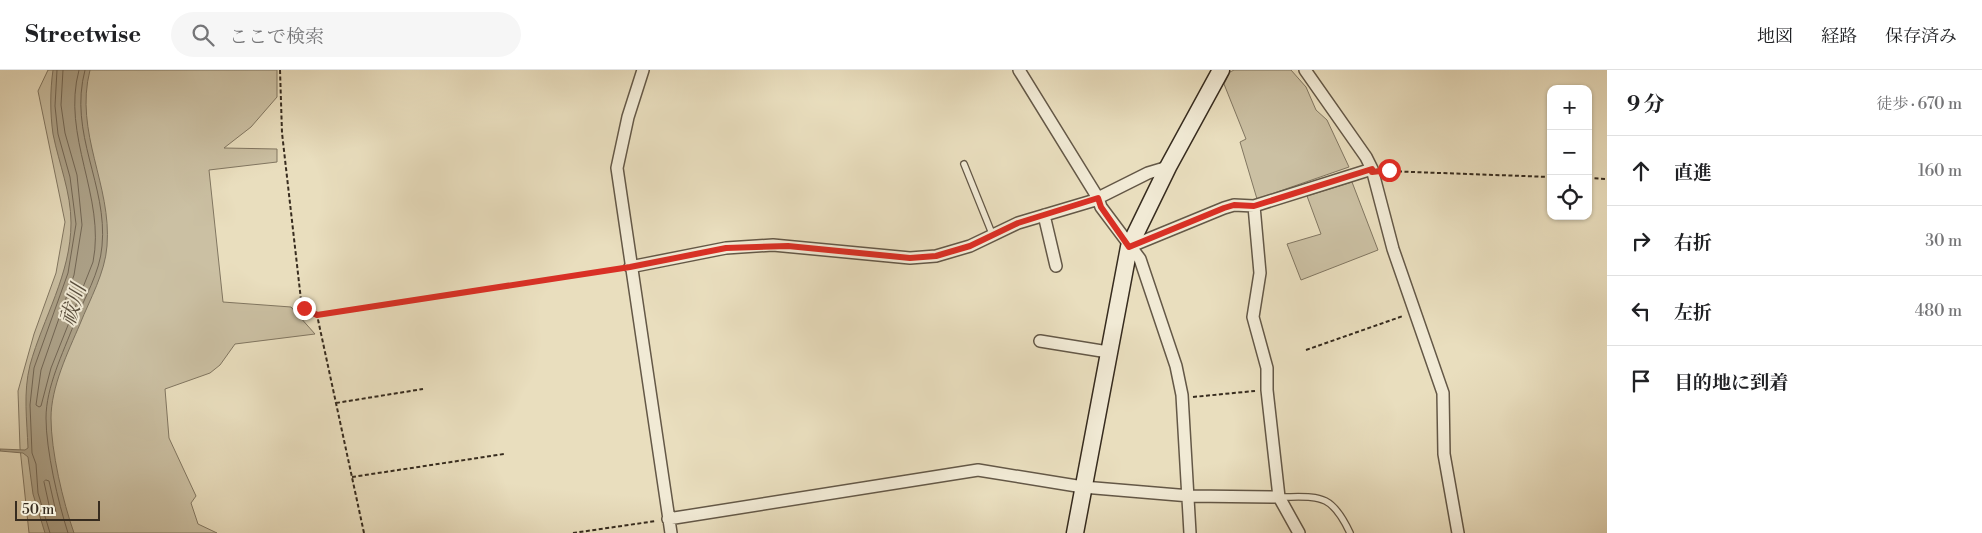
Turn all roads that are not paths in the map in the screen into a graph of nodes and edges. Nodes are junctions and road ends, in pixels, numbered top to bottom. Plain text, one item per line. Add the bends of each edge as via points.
1 (643, 70) edge
2 (1019, 70) edge
3 (1221, 70) edge
4 (1305, 70) edge
5 (964, 164) dead end
6 (1168, 167) junction
7 (1372, 170) junction
8 (1098, 198) junction
9 (1254, 206) junction
10 (1044, 215) junction
11 (993, 236) junction
12 (1129, 247) junction
13 (1056, 266) dead end
14 (630, 267) junction
15 (1040, 341) dead end
16 (1108, 352) junction
17 (1083, 487) junction
18 (1190, 496) junction
19 (1279, 497) junction
20 (668, 519) junction
21 (671, 533) edge
22 (1075, 533) edge
23 (1190, 533) edge
24 (1299, 533) edge
25 (1350, 533) edge
26 (1458, 533) edge

1 - 14 street via 617,162
2 - 8 street
3 - 6 street
4 - 7 street
5 - 11 lane
6 - 8 street via 1148,173
6 - 12 street
7 - 9 street
7 - 26 street via 1393,249 1443,393 1444,454
8 - 10 street
8 - 12 street
9 - 12 street via 1224,208
9 - 19 street via 1260,273 1253,317 1267,368
10 - 11 street via 1018,223
10 - 13 street
11 - 14 street via 961,250 924,258 773,245 726,248
12 - 16 street
12 - 18 street via 1140,259 1166,331 1182,398
14 - 20 street
15 - 16 street
16 - 17 street
17 - 18 street
17 - 20 street via 978,470
17 - 22 street
18 - 19 street
18 - 23 street
19 - 24 street
19 - 25 lane via 1316,497 1332,503
20 - 21 street

